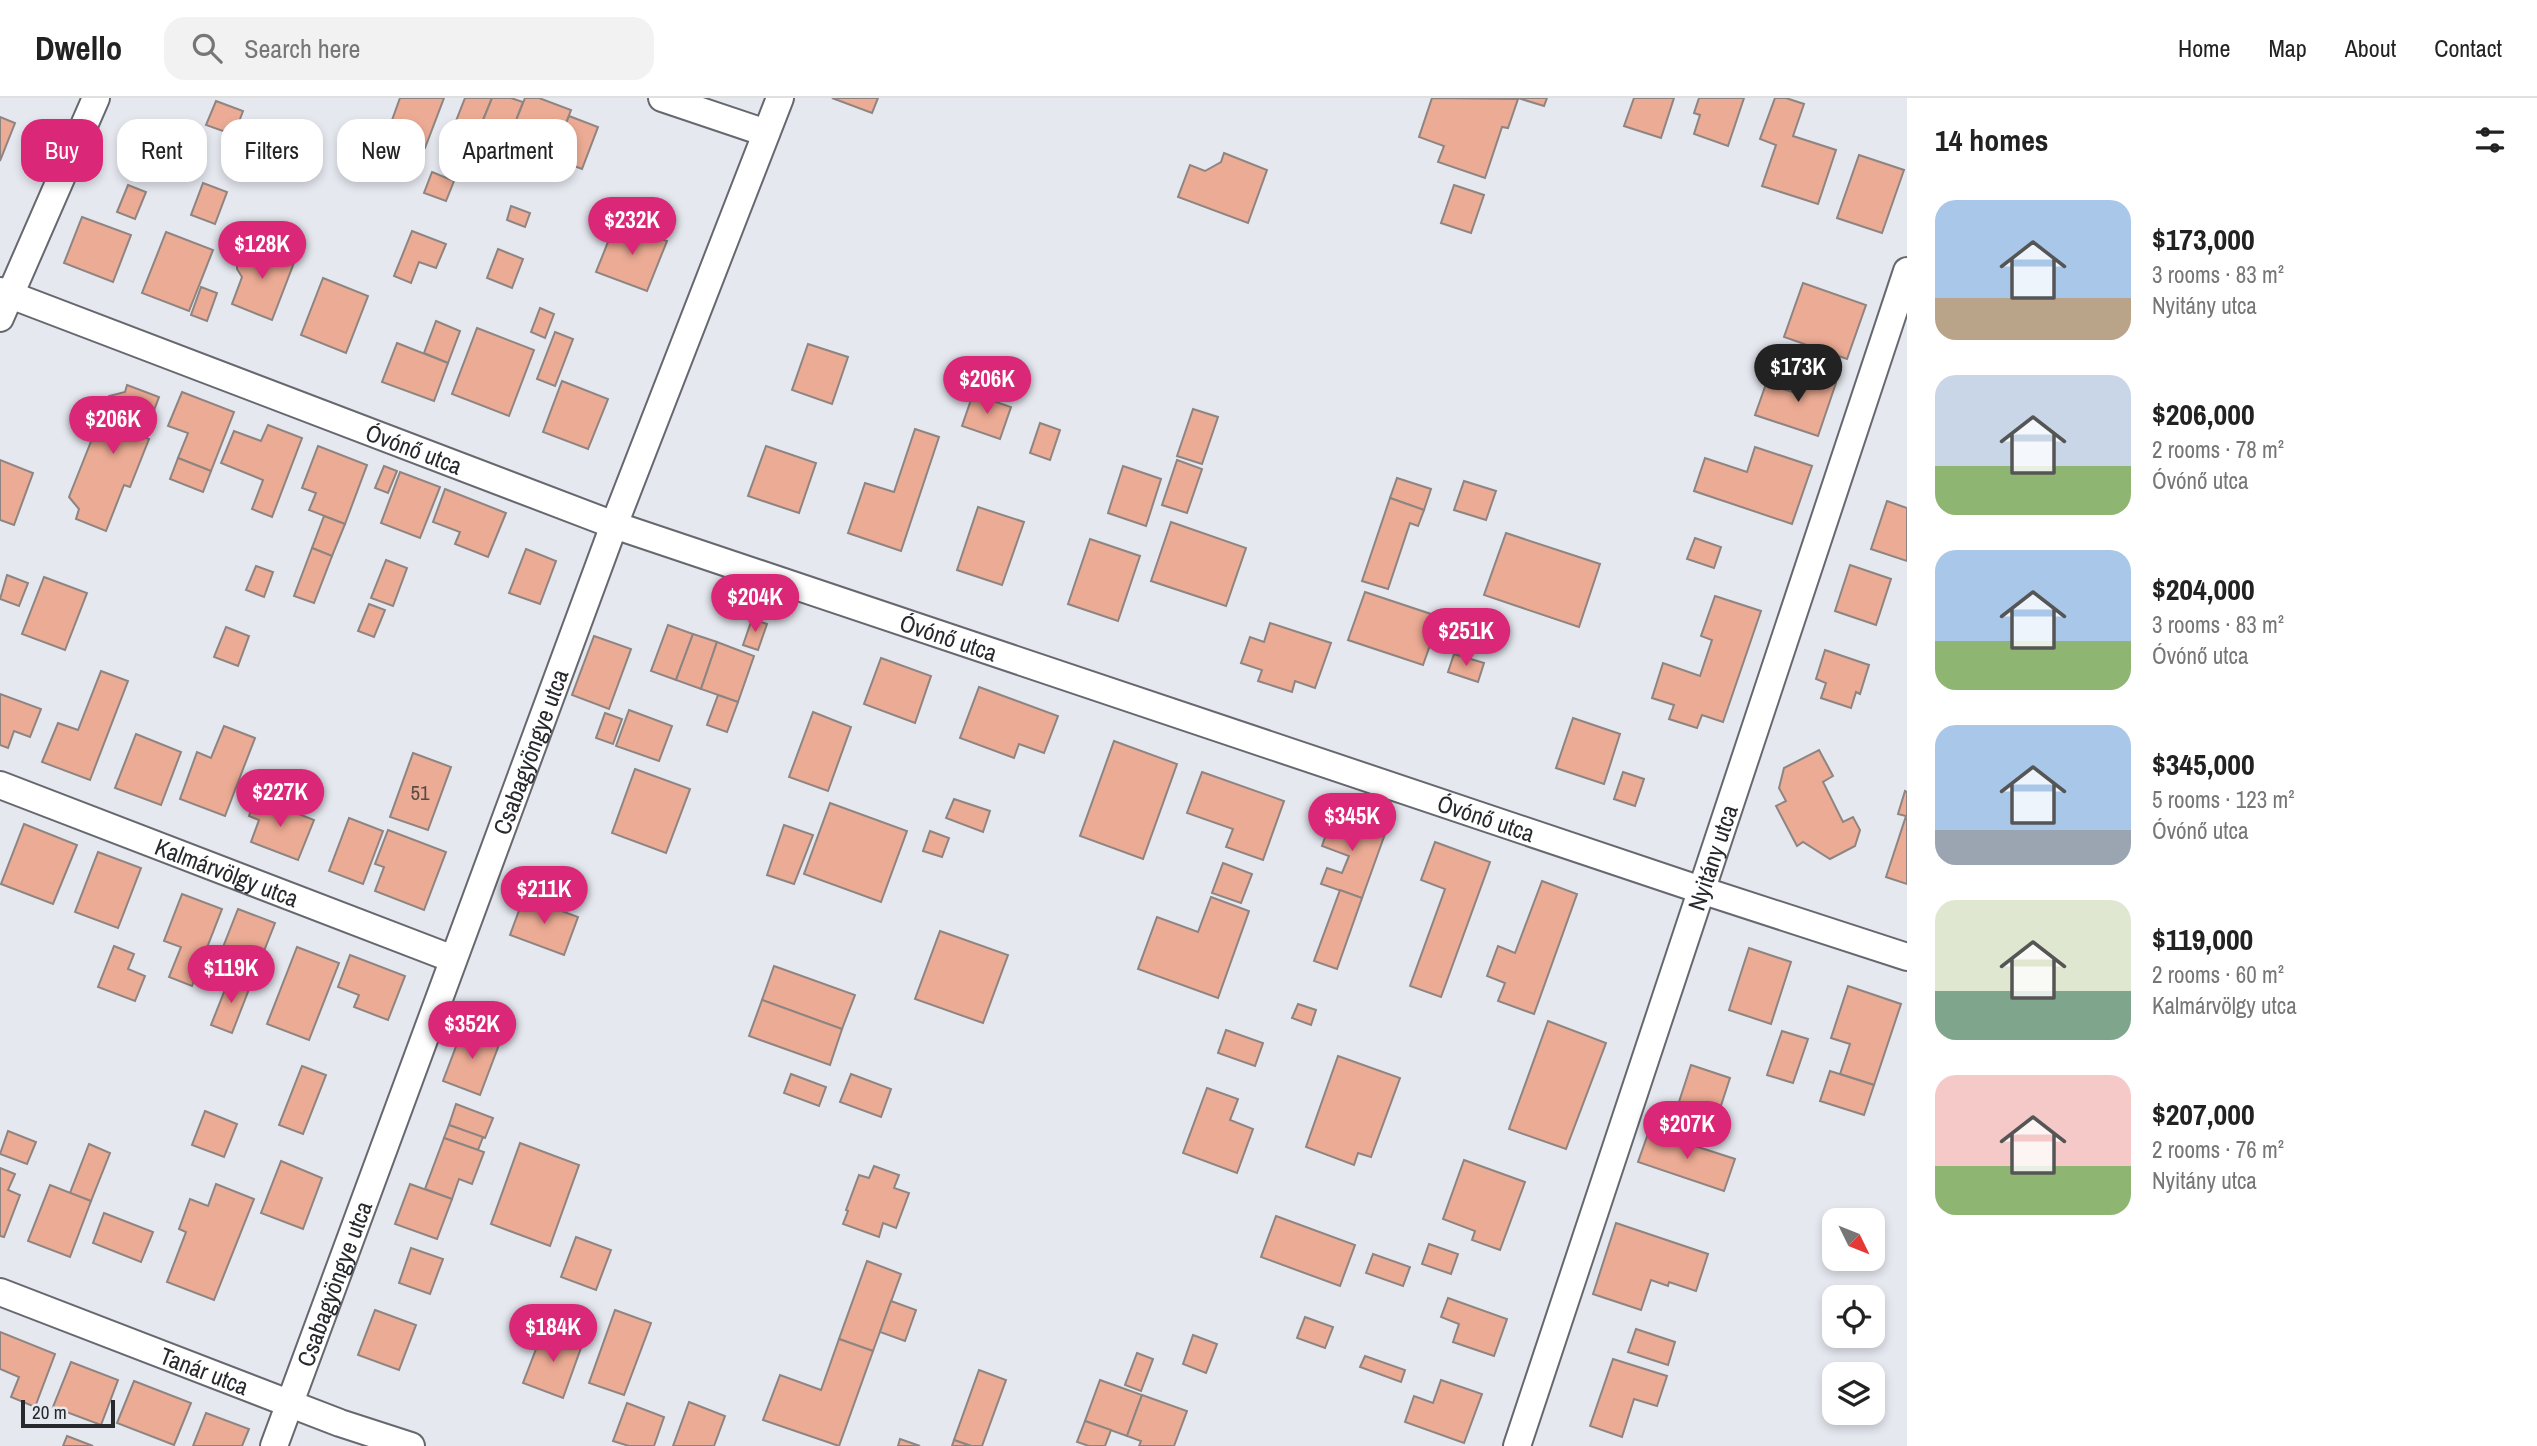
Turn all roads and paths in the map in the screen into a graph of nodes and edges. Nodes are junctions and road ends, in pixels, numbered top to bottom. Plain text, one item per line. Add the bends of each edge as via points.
1 (96, 98) edge
2 (662, 98) edge
3 (780, 98) edge
4 (766, 133) junction
5 (1907, 271) edge
6 (3, 301) edge
7 (614, 525) junction
8 (0, 785) edge
9 (1701, 890) junction
10 (1907, 957) edge
11 (453, 959) junction
12 (0, 1292) edge
13 (290, 1404) junction
14 (274, 1446) edge
15 (411, 1446) edge
16 (1517, 1446) edge

1 - 6 street
2 - 4 street
3 - 4 street, Csabagyöngye utca
4 - 7 street, Csabagyöngye utca
5 - 9 street, Nyitány utca
6 - 7 street, Óvónő utca
7 - 9 street, Óvónő utca
7 - 11 street, Csabagyöngye utca
8 - 11 street, Kalmárvölgy utca
9 - 10 street, Óvónő utca
9 - 16 street, Nyitány utca
11 - 13 street, Csabagyöngye utca
12 - 13 street, Tanár utca
13 - 14 street, Csabagyöngye utca
13 - 15 street, Tanár utca

